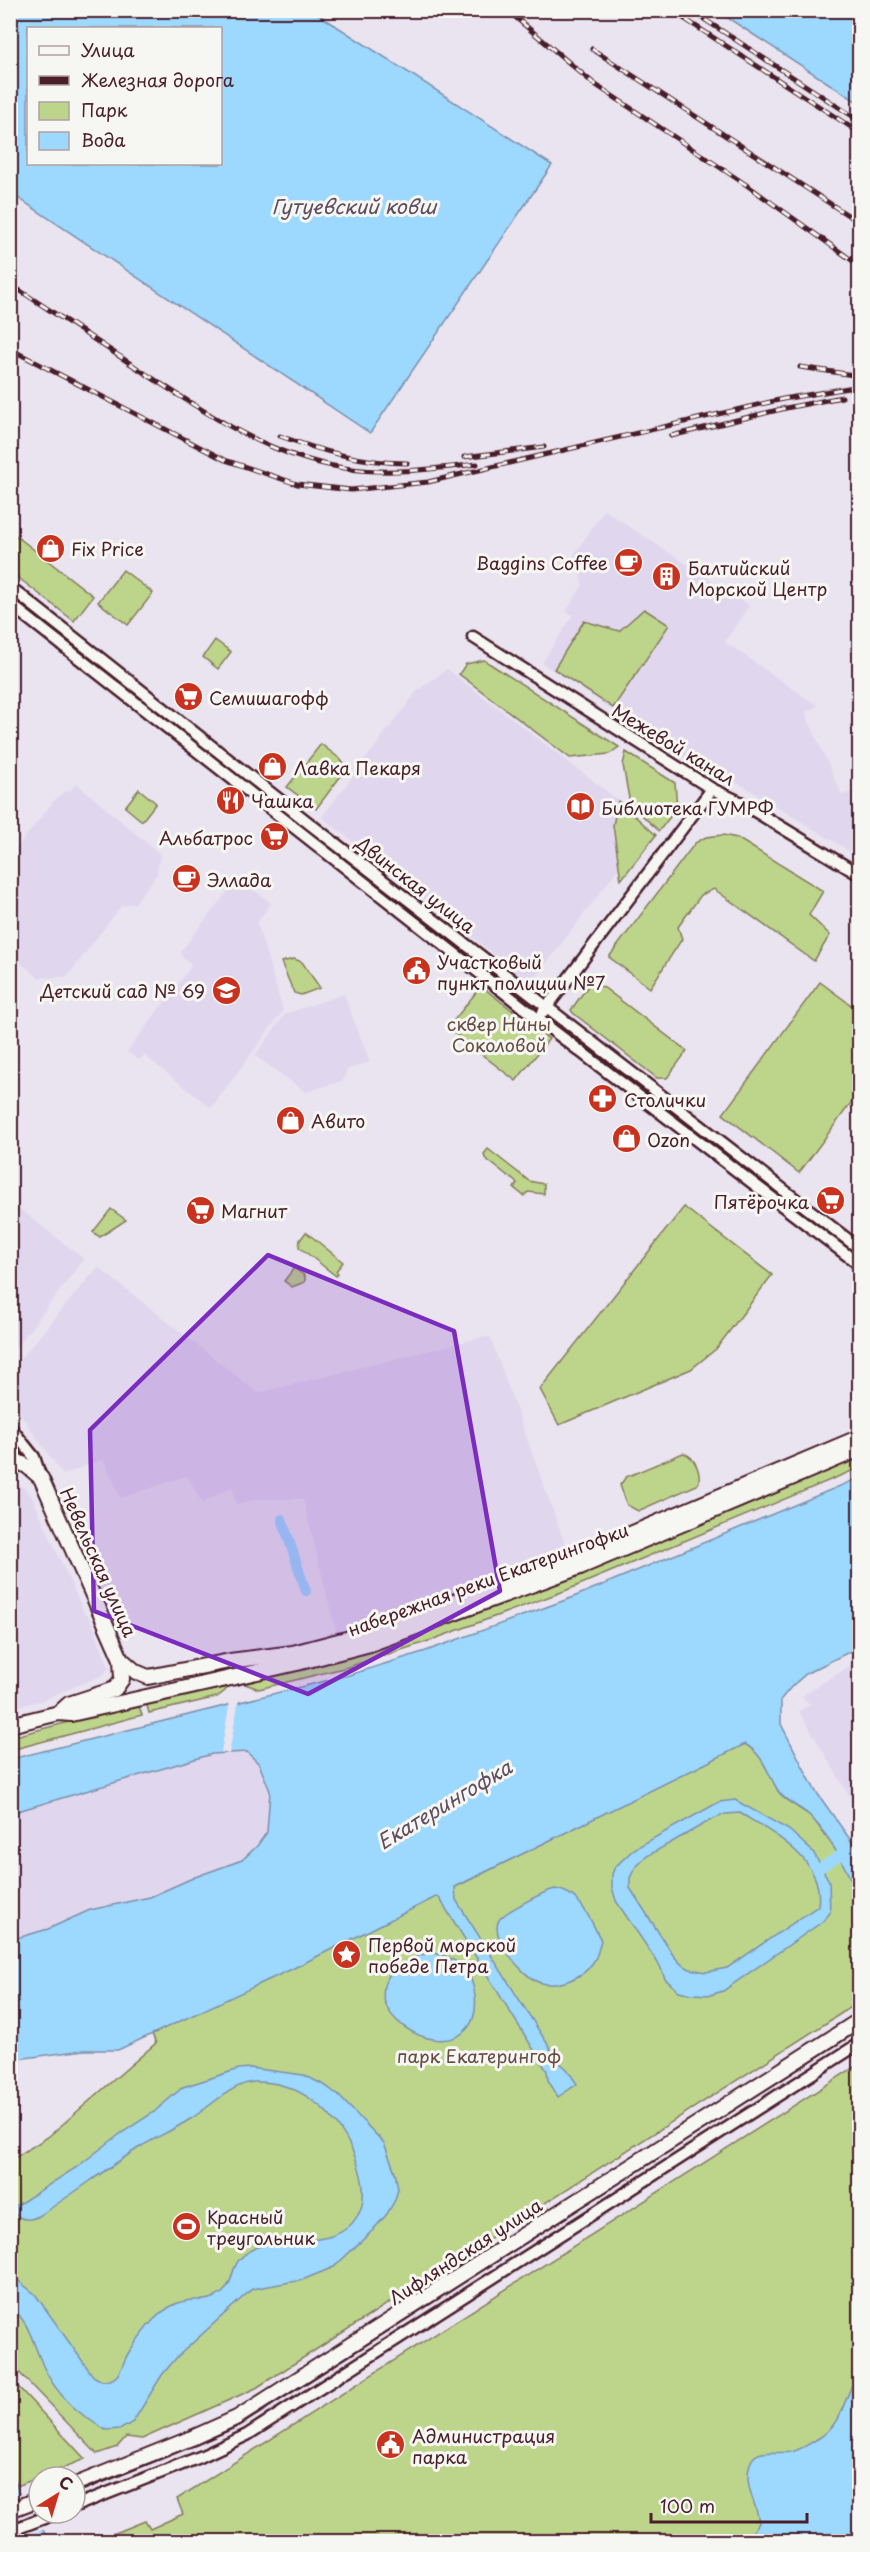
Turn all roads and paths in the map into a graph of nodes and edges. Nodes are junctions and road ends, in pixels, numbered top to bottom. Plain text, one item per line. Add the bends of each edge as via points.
1 (10, 587) edge
2 (10, 604) edge
3 (473, 637) dead end
4 (712, 789) junction
5 (860, 875) edge
6 (547, 1007) junction
7 (538, 1019) junction
8 (860, 1250) edge
9 (860, 1265) edge
10 (10, 1427) edge
11 (860, 1437) edge
12 (860, 1449) edge
13 (10, 1458) edge
14 (41, 1478) junction
15 (122, 1659) junction
16 (154, 1676) joint
17 (59, 1713) junction
18 (10, 1725) edge
19 (860, 2020) edge
20 (860, 2043) edge
21 (87, 2480) edge
22 (87, 2501) edge
23 (27, 2503) edge
24 (10, 2510) edge
25 (27, 2525) edge
26 (10, 2531) edge

1 - 6 street, Двинская улица
2 - 7 street, Двинская улица
3 - 4 street, Межевой канал
4 - 5 street, Межевой канал
4 - 6 street
6 - 7 street
6 - 8 street, Двинская улица
7 - 9 street, Двинская улица
10 - 14 street via 34,1457
11 - 16 main road, набережная реки Екатерингофки via 576,1557 369,1633 293,1653
12 - 17 main road, набережная реки Екатерингофки via 580,1567 370,1644 71,1714
13 - 14 main road, Невельская улица
14 - 15 main road, Невельская улица
15 - 16 main road, Невельская улица via 141,1676
15 - 17 main road via 122,1679 115,1689 69,1704
17 - 18 main road, набережная реки Екатерингофки
19 - 21 main road, Лифляндская улица via 237,2418
20 - 22 street, Лифляндская улица via 247,2434
23 - 24 main road
25 - 26 street

